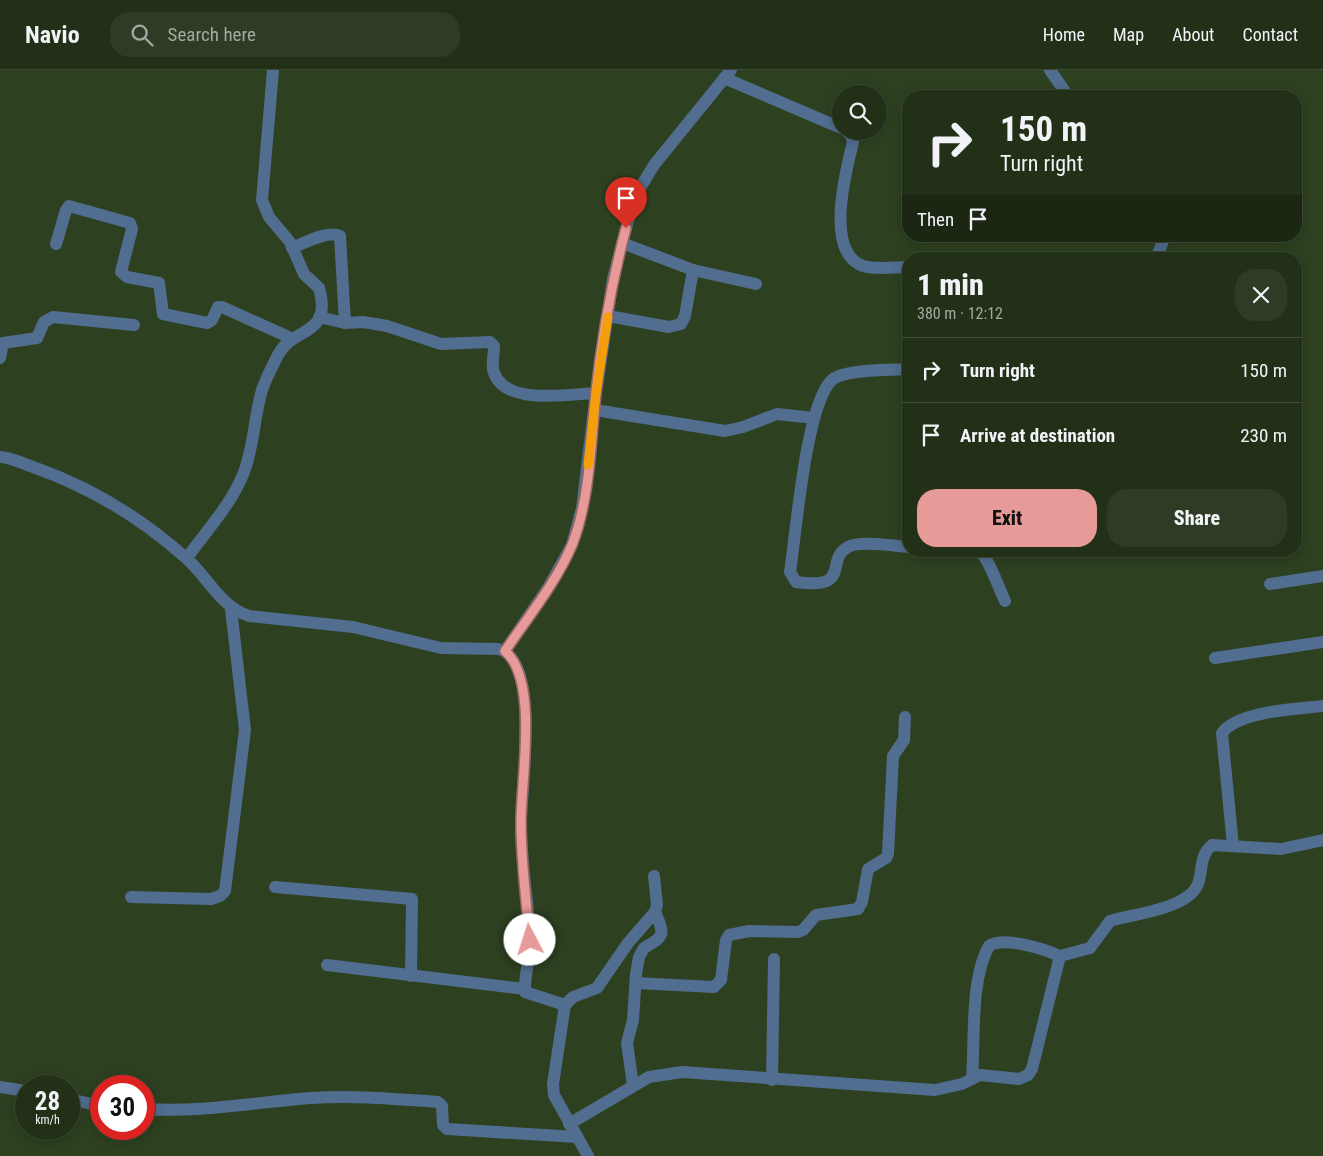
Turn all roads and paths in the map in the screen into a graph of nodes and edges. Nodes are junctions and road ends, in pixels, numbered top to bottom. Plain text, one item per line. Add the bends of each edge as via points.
1 (273, 70) edge
2 (1050, 70) edge
3 (728, 74) edge
4 (1064, 90) edge
5 (832, 124) edge
6 (852, 140) edge
7 (622, 243) junction
8 (56, 244) dead end
9 (292, 248) junction
10 (902, 267) edge
11 (693, 270) junction
12 (756, 284) dead end
13 (608, 316) junction
14 (319, 317) junction
15 (345, 323) junction
16 (134, 325) dead end
17 (293, 339) junction
18 (0, 358) edge
19 (902, 370) edge
20 (596, 393) junction
21 (595, 410) junction
22 (814, 418) junction
23 (0, 458) edge
24 (902, 547) edge
25 (985, 557) edge
26 (186, 558) junction
27 (1323, 576) edge
28 (1270, 584) dead end
29 (1005, 601) dead end
30 (231, 609) junction
31 (1323, 642) edge
32 (505, 651) junction
33 (1215, 658) dead end
34 (1323, 706) edge
35 (905, 717) dead end
36 (1323, 840) edge
37 (1234, 846) junction
38 (654, 876) dead end
39 (275, 887) dead end
40 (131, 897) dead end
41 (655, 912) junction
42 (1060, 956) junction
43 (774, 959) dead end
44 (326, 965) dead end
45 (412, 976) junction
46 (636, 982) junction
47 (525, 989) junction
48 (566, 1005) junction
49 (972, 1078) junction
50 (772, 1080) junction
51 (633, 1085) junction
52 (0, 1087) edge
53 (15, 1089) edge
54 (155, 1109) edge
55 (569, 1124) junction
56 (577, 1137) junction
57 (588, 1156) edge

1 - 9 street via 262,200 269,216
2 - 4 street
3 - 5 street
3 - 7 street via 654,165 634,198
6 - 10 street via 841,208 841,238 847,254 864,266
7 - 11 street
7 - 13 street
8 - 17 street via 70,206 130,223 132,229 121,272 128,277 159,283 163,314 207,323 222,307
9 - 14 street via 304,274 319,288
9 - 15 street via 315,238 340,236
11 - 12 street
11 - 13 street via 681,324 669,327
13 - 20 street
14 - 15 street
14 - 17 street via 311,330
15 - 20 street via 374,323 441,344 490,342 494,346 493,367 497,378 503,386 518,394
16 - 18 street via 52,317 44,322 37,338 3,343
17 - 26 street via 279,353 262,390 243,474 223,510
19 - 22 street via 834,378
20 - 21 street
21 - 22 street via 725,431 777,414
21 - 32 street via 582,508 572,545 548,588
22 - 24 street via 790,572 796,582 829,581 841,552 849,546
23 - 26 street via 64,478 93,491 117,505
25 - 29 street
26 - 30 street
27 - 28 street
30 - 32 street via 249,616 379,632 441,648
30 - 40 street via 246,730 225,890 211,899
31 - 33 street
32 - 47 street via 518,669 526,715 521,822 530,940
34 - 37 street via 1277,711 1245,719 1227,726 1222,733
35 - 46 street via 904,740 893,756 888,854 868,869 858,909 816,915 798,932 749,931 729,935 722,980 714,987
36 - 37 street via 1281,849
37 - 42 street via 1212,845 1206,850 1198,882 1191,894 1160,909 1110,921 1090,948
38 - 41 street
39 - 45 street via 412,899
41 - 46 street via 662,936 644,948
41 - 48 street via 628,943 597,988 573,997
42 - 49 street via 1028,1075 1019,1078 992,1075
42 - 49 street via 1046,950 1002,942 989,946 984,953 976,1003
43 - 50 street
44 - 45 street
45 - 47 street
46 - 51 street via 627,1044
47 - 48 street via 528,994
48 - 55 street via 552,1084 558,1107
49 - 50 street via 962,1084 936,1090
50 - 51 street via 682,1072 649,1077
51 - 55 street
52 - 53 street
54 - 56 street via 216,1109 315,1098 394,1099 438,1102 442,1106 443,1125 447,1128
55 - 56 street
56 - 57 street

